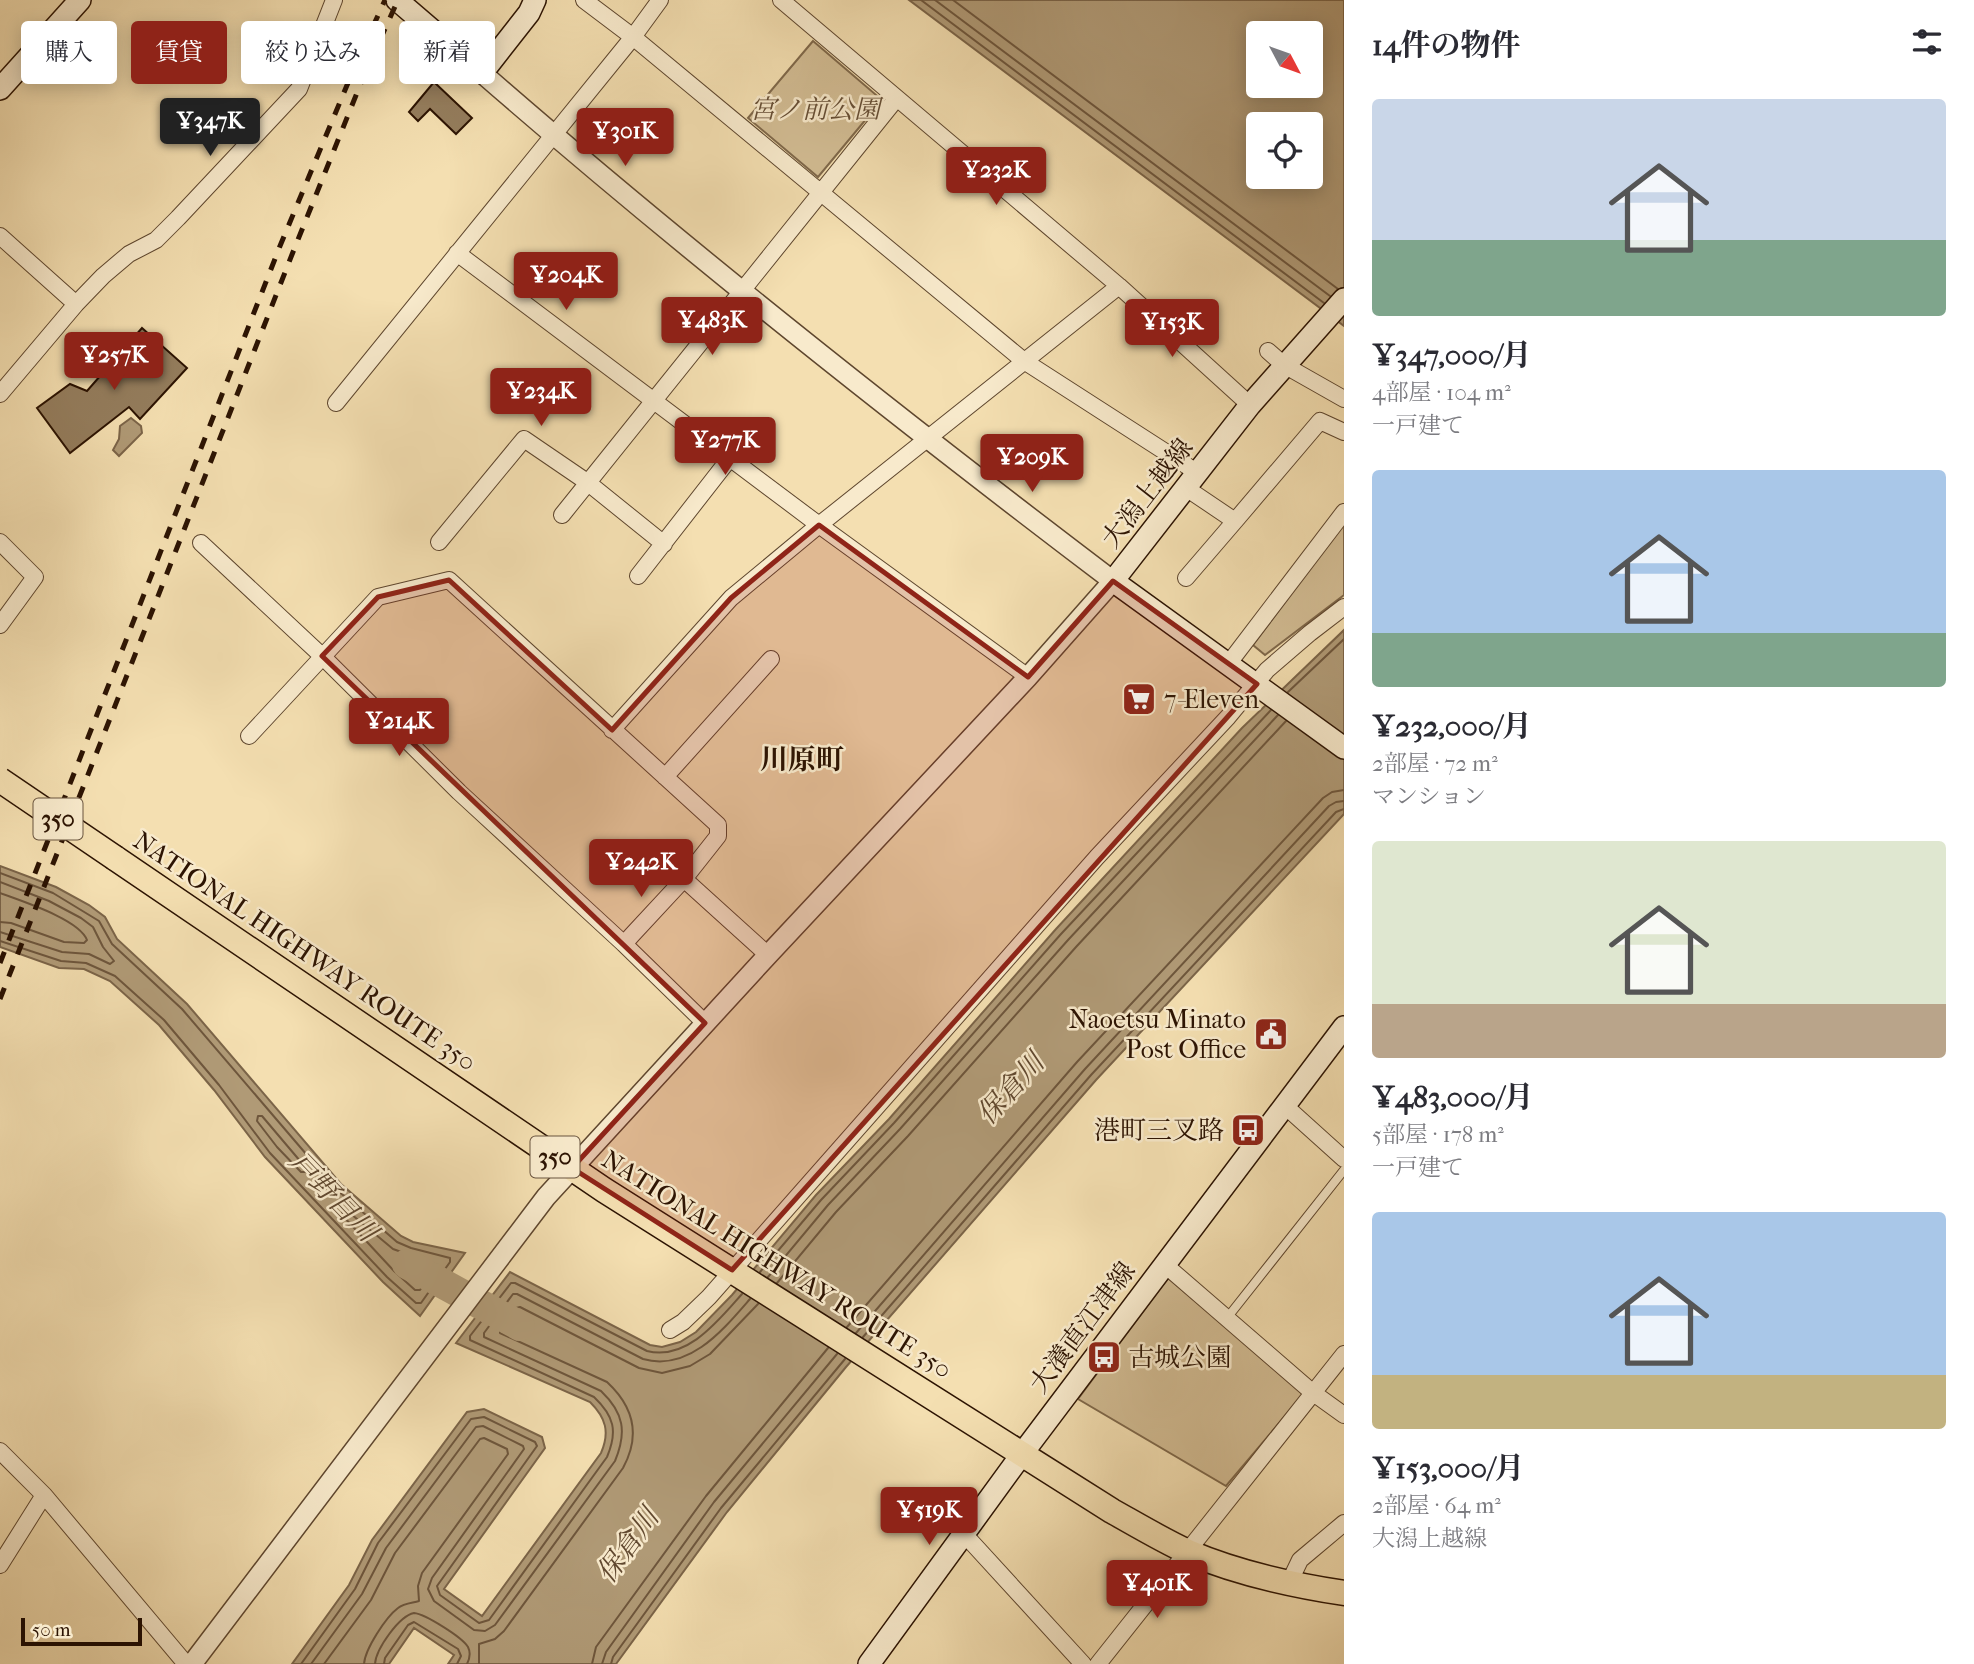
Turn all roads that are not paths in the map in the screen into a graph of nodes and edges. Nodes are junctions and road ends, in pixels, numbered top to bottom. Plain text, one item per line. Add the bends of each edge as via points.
1 (80, 0) edge
2 (334, 0) edge
3 (397, 0) edge
4 (535, 0) edge
5 (584, 0) edge
6 (660, 0) edge
7 (781, 0) edge
8 (421, 21) edge
9 (633, 37) junction
10 (495, 56) edge
11 (495, 84) edge
12 (0, 89) edge
13 (896, 99) junction
14 (554, 136) junction
15 (819, 192) junction
16 (0, 236) edge
17 (457, 253) junction
18 (1119, 286) junction
19 (743, 291) junction
20 (1344, 299) edge
21 (76, 304) junction
22 (1276, 358) junction
23 (1024, 361) junction
24 (0, 394) edge
25 (654, 400) junction
26 (1344, 400) edge
27 (336, 403) dead end
28 (1250, 405) junction
29 (1344, 432) edge
30 (926, 439) junction
31 (730, 458) junction
32 (1192, 480) junction
33 (587, 482) junction
34 (1344, 512) edge
35 (562, 514) dead end
36 (1234, 521) junction
37 (819, 525) junction
38 (0, 542) edge
39 (439, 542) dead end
40 (201, 543) dead end
41 (664, 544) junction
42 (638, 576) dead end
43 (1186, 578) dead end
44 (1113, 581) junction
45 (1344, 607) edge
46 (0, 625) edge
47 (322, 656) junction
48 (771, 659) dead end
49 (1229, 663) junction
50 (1028, 677) junction
51 (1262, 688) junction
52 (612, 730) junction
53 (249, 736) dead end
54 (1344, 748) edge
55 (665, 778) junction
56 (0, 780) edge
57 (684, 879) junction
58 (624, 944) junction
59 (768, 955) junction
60 (705, 1023) junction
61 (1344, 1027) edge
62 (1284, 1105) junction
63 (1344, 1159) edge
64 (572, 1168) junction
65 (1344, 1170) edge
66 (1164, 1264) junction
67 (736, 1273) junction
68 (1227, 1318) junction
69 (670, 1330) dead end
70 (1344, 1354) edge
71 (1312, 1392) junction
72 (1344, 1415) edge
73 (0, 1451) edge
74 (1022, 1454) junction
75 (44, 1495) junction
76 (1344, 1523) edge
77 (965, 1535) junction
78 (1188, 1552) junction
79 (0, 1565) edge
80 (1289, 1583) junction
81 (1344, 1593) edge
82 (186, 1664) edge
83 (192, 1664) edge
84 (869, 1664) edge
85 (1083, 1664) edge
86 (1098, 1664) edge

1 - 12 main road
2 - 21 street via 299,89 156,240 129,254
3 - 8 main road
4 - 10 main road
5 - 9 street
6 - 9 street
7 - 13 street
9 - 14 street
9 - 15 street
11 - 14 street
13 - 15 street
13 - 18 street
14 - 17 street
14 - 19 street
15 - 19 street
15 - 23 street
16 - 21 street
17 - 25 street
17 - 27 street
18 - 23 street
18 - 28 street
19 - 25 street
19 - 30 street
20 - 22 main road, 大潟上越線 via 1299,350
21 - 24 street
22 - 26 street
22 - 28 main road, 大潟上越線
23 - 30 street
23 - 32 street
25 - 31 street
25 - 33 street
28 - 32 main road, 大潟上越線
29 - 36 street via 1320,421
30 - 37 street
30 - 44 street
31 - 37 street
31 - 41 street
32 - 36 street
32 - 44 main road, 大潟上越線
33 - 35 street
33 - 39 street via 524,439
33 - 41 street
34 - 49 street
36 - 43 street
37 - 50 street
37 - 52 street via 732,598
38 - 46 street via 35,577
40 - 47 street
41 - 42 street
44 - 49 main road, 大潟上越線
44 - 50 street
45 - 51 street via 1266,670
47 - 52 street via 378,597 449,580
47 - 53 street
47 - 58 street via 458,792
48 - 55 street
49 - 51 main road, 大潟上越線
50 - 59 street
51 - 54 main road, 大潟上越線
51 - 67 street via 1097,857
52 - 55 street
55 - 57 street via 718,825 718,836
56 - 64 highway, NATIONAL HIGHWAY ROUTE 350 / 350, bridge
57 - 58 street
57 - 59 street
58 - 60 street
59 - 60 street
60 - 64 street
61 - 62 main road, 大瀁直江津線
62 - 63 street
62 - 66 main road, 大瀁直江津線
64 - 67 highway, NATIONAL HIGHWAY ROUTE 350 / 350
64 - 83 street
65 - 68 lane
66 - 68 street
66 - 74 main road, 大瀁直江津線
67 - 69 street
67 - 74 highway, NATIONAL HIGHWAY ROUTE 350 / 350
68 - 71 street
70 - 71 street
71 - 72 street
71 - 78 street
73 - 75 street
74 - 77 main road, 大瀁直江津線
74 - 78 highway, NATIONAL HIGHWAY ROUTE 350 / 350
75 - 79 street
75 - 82 street
76 - 80 street via 1300,1560
77 - 84 main road, 大瀁直江津線
77 - 85 street
78 - 80 highway, NATIONAL HIGHWAY ROUTE 350 / 350
78 - 86 street
80 - 81 highway, NATIONAL HIGHWAY ROUTE 350 / 350

